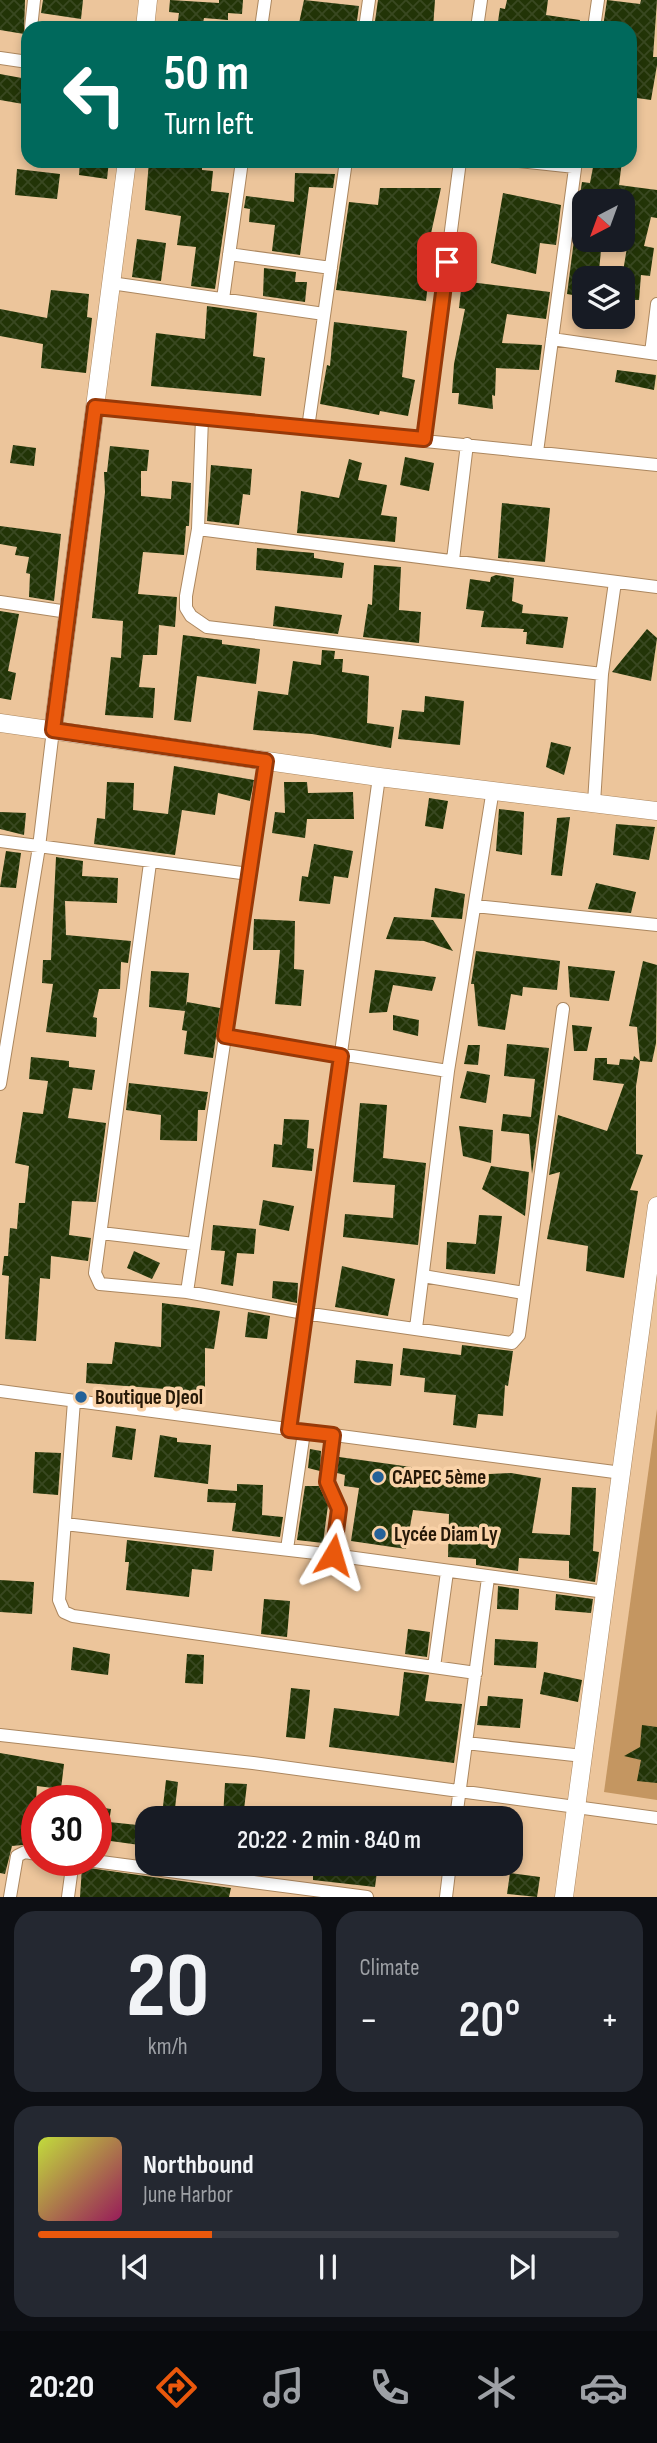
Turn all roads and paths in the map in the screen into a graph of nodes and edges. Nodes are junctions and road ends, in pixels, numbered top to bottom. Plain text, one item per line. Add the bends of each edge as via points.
1 (34, 0) edge
2 (148, 0) edge
3 (265, 0) edge
4 (369, 0) edge
5 (481, 0) edge
6 (598, 0) edge
7 (32, 21) edge
8 (146, 21) edge
9 (262, 21) edge
10 (366, 21) edge
11 (478, 21) edge
12 (595, 21) edge
13 (0, 58) edge
14 (21, 61) edge
15 (126, 168) edge
16 (241, 168) edge
17 (345, 168) edge
18 (459, 168) edge
19 (574, 168) edge
20 (229, 254) junction
21 (331, 268) junction
22 (111, 283) junction
23 (223, 299) junction
24 (657, 304) edge
25 (324, 314) junction
26 (552, 339) junction
27 (654, 354) edge
28 (95, 407) junction
29 (202, 418) junction
30 (308, 428) junction
31 (424, 439) junction
32 (467, 444) junction
33 (537, 452) junction
34 (657, 466) edge
35 (198, 529) junction
36 (453, 560) junction
37 (615, 582) junction
38 (657, 587) edge
39 (0, 602) edge
40 (68, 612) junction
41 (603, 674) junction
42 (0, 723) edge
43 (53, 730) junction
44 (266, 761) junction
45 (379, 777) junction
46 (494, 789) junction
47 (594, 803) junction
48 (657, 811) edge
49 (0, 841) edge
50 (38, 847) junction
51 (150, 863) junction
52 (249, 874) junction
53 (475, 906) junction
54 (657, 926) edge
55 (563, 1009) dead end
56 (225, 1036) junction
57 (341, 1056) junction
58 (2, 1059) edge
59 (448, 1071) junction
60 (0, 1084) edge
61 (657, 1206) edge
62 (101, 1234) junction
63 (194, 1244) junction
64 (423, 1276) junction
65 (187, 1292) junction
66 (524, 1293) junction
67 (304, 1313) junction
68 (416, 1328) junction
69 (0, 1391) edge
70 (74, 1401) junction
71 (289, 1430) junction
72 (304, 1432) junction
73 (333, 1435) junction
74 (622, 1473) junction
75 (65, 1524) junction
76 (287, 1549) junction
77 (333, 1555) junction
78 (447, 1572) junction
79 (488, 1578) junction
80 (605, 1592) junction
81 (434, 1667) junction
82 (476, 1673) junction
83 (0, 1735) edge
84 (466, 1743) junction
85 (583, 1756) junction
86 (460, 1791) junction
87 (458, 1806) edge
88 (577, 1806) junction
89 (657, 1818) edge
90 (21, 1854) edge
91 (112, 1863) edge
92 (71, 1876) edge
93 (449, 1876) edge
94 (10, 1897) edge
95 (68, 1897) edge
96 (367, 1897) edge
97 (446, 1897) edge
98 (565, 1897) edge

1 - 7 street
2 - 8 street
3 - 9 street
4 - 10 street
5 - 11 street
6 - 12 street
13 - 14 street
15 - 22 street
16 - 20 street
17 - 21 street
18 - 31 street
19 - 26 street
20 - 21 street
20 - 23 street
21 - 25 street
22 - 23 street
22 - 28 street
23 - 25 street
24 - 27 street
25 - 30 street
26 - 27 street
26 - 33 street
28 - 29 street
28 - 40 street
29 - 30 street
29 - 35 street
30 - 31 street
31 - 32 street
32 - 33 street
32 - 36 street
33 - 34 street
35 - 36 street
35 - 41 street via 186,608 197,623 207,627
36 - 37 street
37 - 38 street
37 - 41 street
39 - 40 street
40 - 43 street
41 - 47 street
42 - 43 street
43 - 44 street
43 - 50 street
44 - 45 street
44 - 52 street
45 - 46 street
45 - 57 street
46 - 47 street
46 - 53 street
47 - 48 street
49 - 50 street
50 - 51 street
50 - 58 street
51 - 52 street
51 - 62 street
52 - 56 street
53 - 54 street
53 - 59 street
55 - 66 street
56 - 57 street
56 - 63 street
57 - 59 street
57 - 67 street
58 - 60 street
59 - 64 street
61 - 74 street
62 - 63 street
62 - 65 street via 95,1273 100,1284
63 - 65 street
64 - 66 street
64 - 68 street
65 - 67 street
66 - 68 street via 519,1335 512,1343
67 - 68 street
67 - 71 street
69 - 70 street
70 - 71 street
70 - 75 street
71 - 72 street
72 - 73 street
72 - 76 street
73 - 74 street
73 - 77 street via 327,1482 339,1509
74 - 80 street
75 - 76 street
75 - 81 street via 59,1600 68,1614
76 - 77 street
77 - 78 street
78 - 79 street
78 - 81 street
79 - 80 street
79 - 82 street
80 - 85 street
81 - 82 street
82 - 84 street
83 - 86 street
84 - 85 street
84 - 86 street
85 - 88 street
86 - 87 street
86 - 88 street
88 - 89 street
88 - 98 street
90 - 94 street
91 - 96 street
92 - 95 street
93 - 97 street

